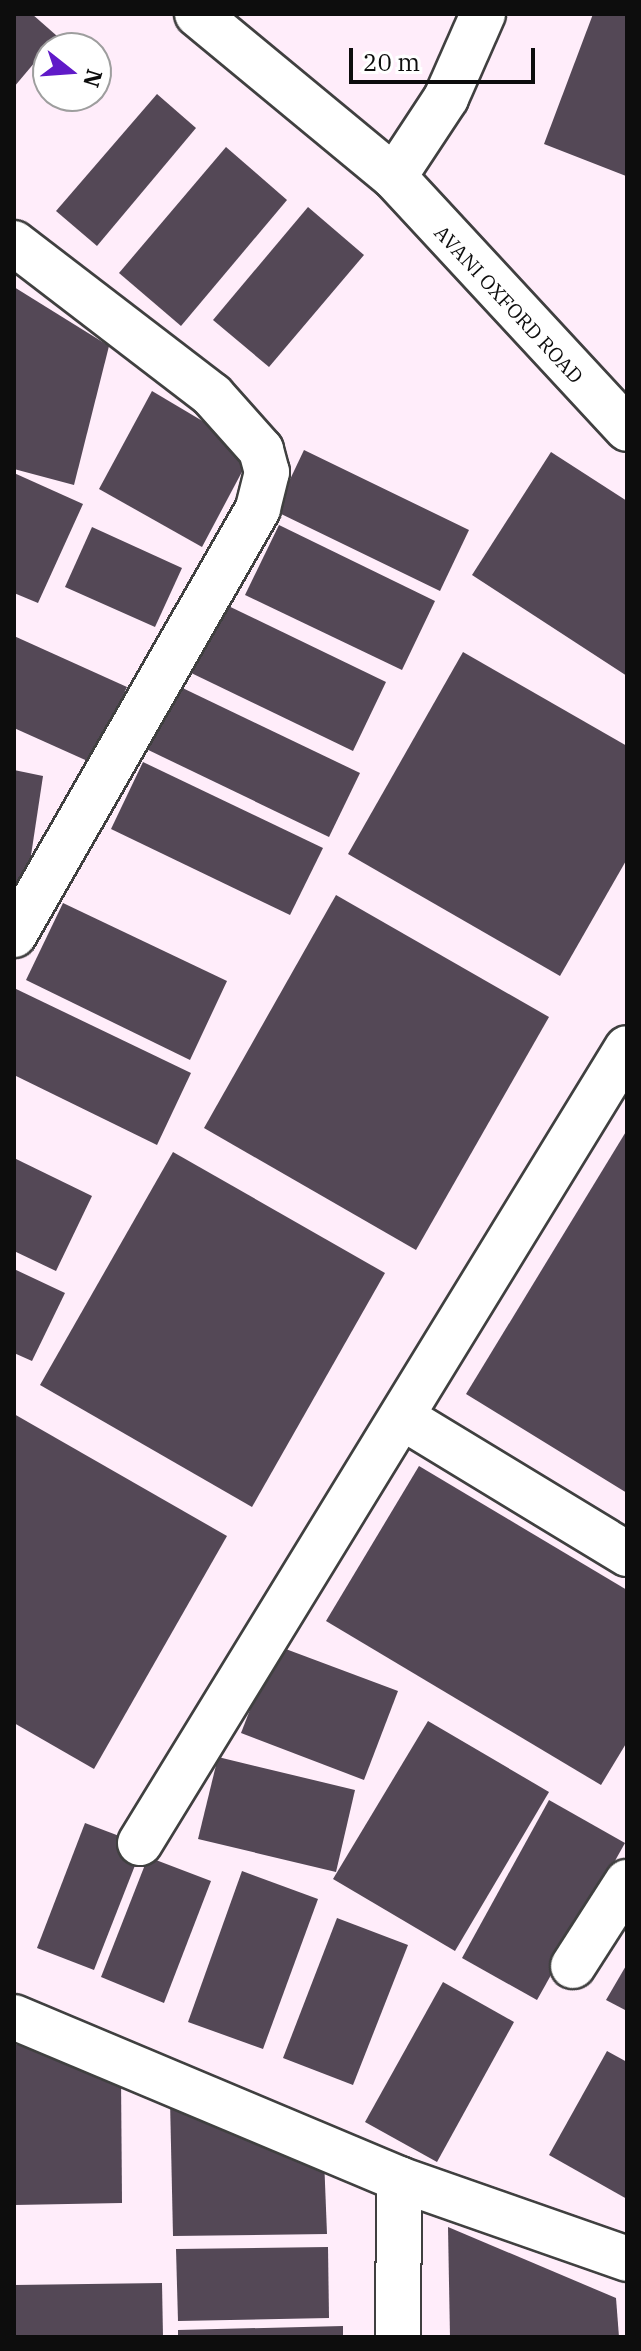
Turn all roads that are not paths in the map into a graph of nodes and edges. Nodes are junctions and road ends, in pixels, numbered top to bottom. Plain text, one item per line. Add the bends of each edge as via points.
1 (197, 14) edge
2 (483, 14) edge
3 (394, 177) junction
4 (14, 243) edge
5 (627, 429) edge
6 (14, 935) edge
7 (627, 1048) edge
8 (405, 1419) junction
9 (627, 1554) edge
10 (140, 1843) dead end
11 (627, 1882) edge
12 (573, 1966) dead end
13 (14, 2017) edge
14 (399, 2179) junction
15 (627, 2259) edge
16 (398, 2337) edge

1 - 3 street, AVANI OXFORD ROAD
2 - 3 street via 446,98
3 - 5 street, AVANI OXFORD ROAD
4 - 6 street via 212,395 261,450 267,472 258,509
7 - 8 street
8 - 9 street
8 - 10 street
11 - 12 street
13 - 14 street
14 - 15 street
14 - 16 street

